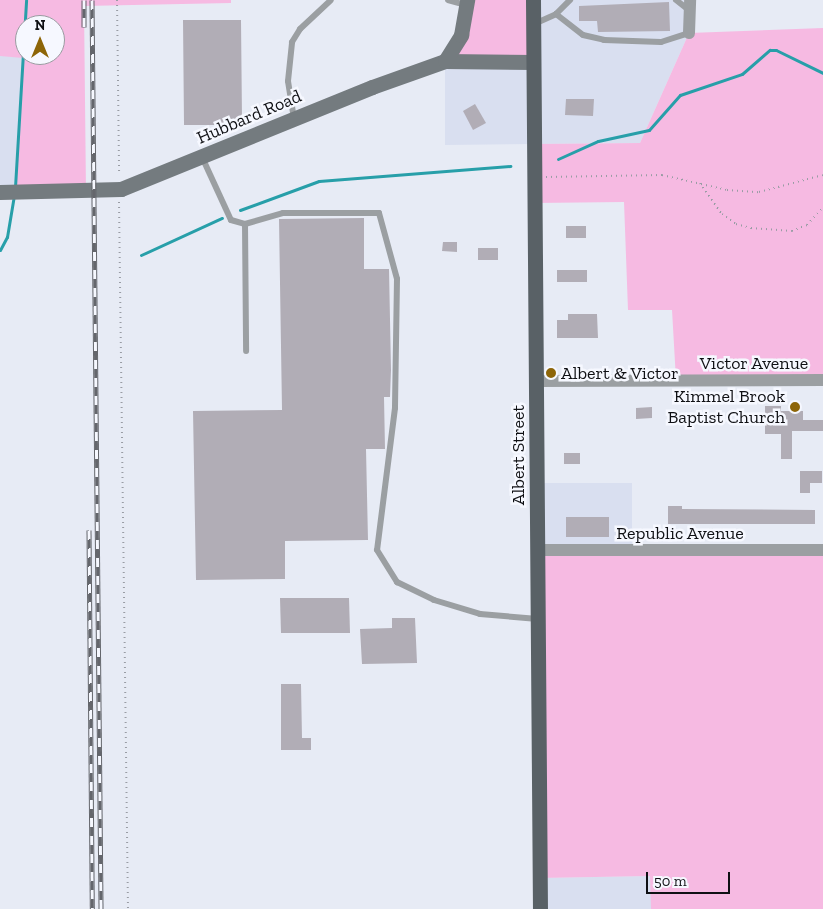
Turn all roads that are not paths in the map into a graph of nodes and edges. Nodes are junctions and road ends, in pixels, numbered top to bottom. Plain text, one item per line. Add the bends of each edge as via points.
1 (331, 0) edge
2 (448, 0) edge
3 (532, 0) edge
4 (570, 0) edge
5 (676, 0) edge
6 (467, 2) edge
7 (690, 5) edge
8 (556, 14) junction
9 (533, 24) junction
10 (689, 33) joint
11 (445, 61) junction
12 (533, 62) junction
13 (294, 118) junction
14 (202, 157) junction
15 (0, 192) edge
16 (245, 224) junction
17 (246, 351) dead end
18 (823, 380) edge
19 (536, 381) junction
20 (537, 550) junction
21 (823, 550) edge
22 (538, 619) junction
23 (540, 909) edge

1 - 13 lane via 300,28 292,42 288,81
2 - 6 lane
3 - 9 main road, Albert Street
4 - 8 lane
5 - 7 lane
6 - 11 street via 461,35
7 - 10 street
8 - 9 lane
8 - 10 lane via 583,35 604,40 661,42
9 - 12 main road, Albert Street
11 - 12 street
11 - 13 street, Hubbard Road
12 - 19 main road, Albert Street
13 - 14 street, Hubbard Road
14 - 15 street, Hubbard Road via 119,190
14 - 16 lane via 231,220
16 - 17 lane
16 - 22 lane via 283,213 379,213 398,279 395,408 377,550 397,582 434,600 480,614
18 - 19 street, Victor Avenue
19 - 20 main road, Albert Street
20 - 21 street, Republic Avenue
20 - 22 main road, Albert Street
22 - 23 main road, Albert Street

